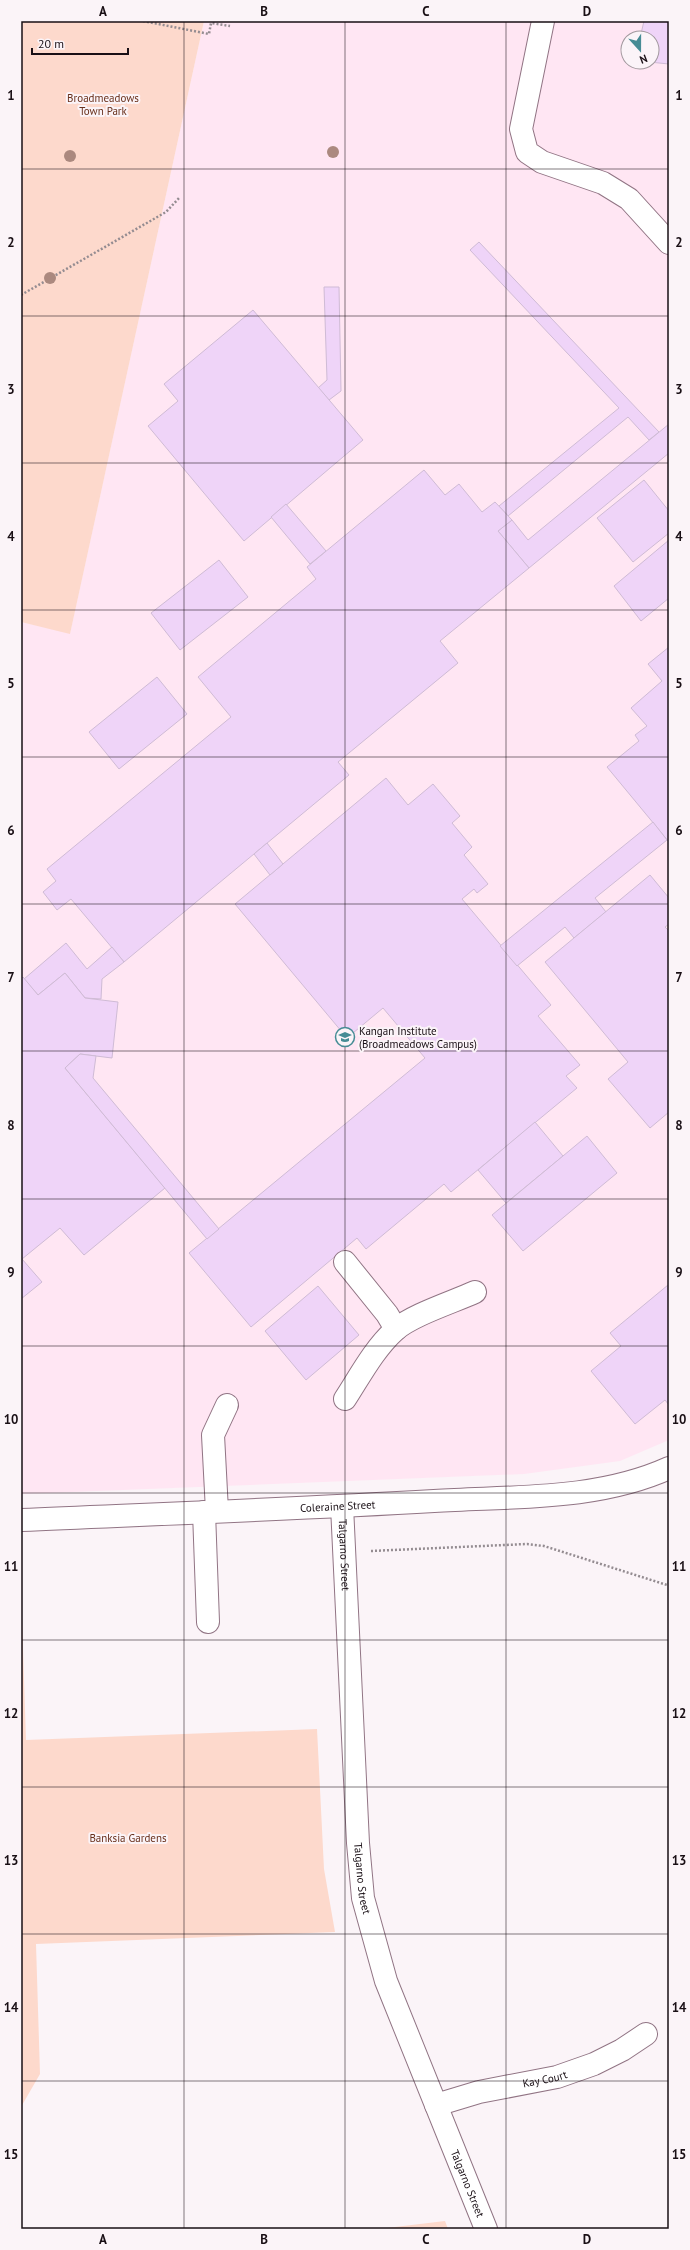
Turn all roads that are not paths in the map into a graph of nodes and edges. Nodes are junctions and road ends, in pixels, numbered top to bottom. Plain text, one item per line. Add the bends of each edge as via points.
1 (543, 21) edge
2 (669, 243) edge
3 (345, 1262) dead end
4 (475, 1292) dead end
5 (396, 1329) junction
6 (345, 1399) dead end
7 (227, 1405) dead end
8 (661, 1472) edge
9 (342, 1506) junction
10 (210, 1512) junction
11 (21, 1520) edge
12 (208, 1622) dead end
13 (646, 2034) dead end
14 (436, 2105) junction
15 (486, 2229) edge

1 - 2 street via 521,129 527,152 542,162 604,183 629,199
3 - 5 street
4 - 5 street
5 - 6 street via 378,1348
7 - 10 street via 213,1435
8 - 9 street, Coleraine Street via 586,1492
9 - 10 street, Coleraine Street
9 - 14 street, Talgarno Street via 358,1843 363,1898 386,1981
10 - 11 street, Coleraine Street
10 - 12 street
13 - 14 street, Kay Court via 594,2064 557,2077 479,2092
14 - 15 street, Talgarno Street

